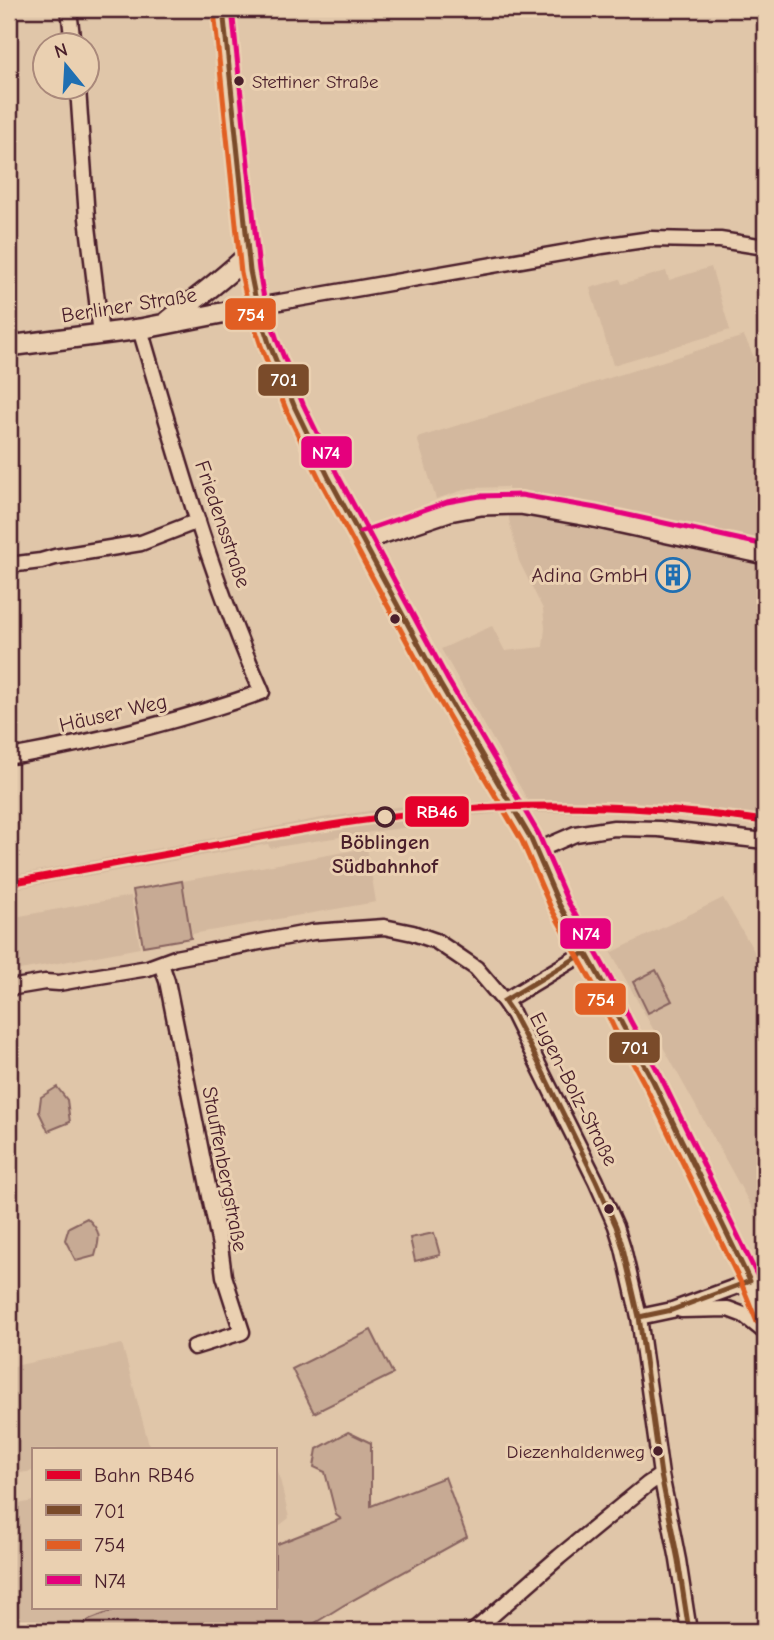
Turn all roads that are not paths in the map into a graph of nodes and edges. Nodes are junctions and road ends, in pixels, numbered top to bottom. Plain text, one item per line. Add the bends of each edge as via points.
1 (69, 9) edge
2 (223, 9) edge
3 (71, 32) edge
4 (79, 102) edge
5 (765, 247) edge
6 (248, 254) junction
7 (257, 306) junction
8 (164, 324) junction
9 (140, 329) junction
10 (101, 334) junction
11 (9, 346) edge
12 (198, 521) junction
13 (363, 540) junction
14 (765, 554) edge
15 (9, 565) edge
16 (226, 705) joint
17 (9, 755) edge
18 (765, 841) edge
19 (536, 851) junction
20 (586, 952) junction
21 (161, 964) junction
22 (9, 988) edge
23 (504, 1001) junction
24 (758, 1279) edge
25 (672, 1310) junction
26 (639, 1318) junction
27 (765, 1319) edge
28 (765, 1332) edge
29 (194, 1347) dead end
30 (661, 1475) junction
31 (474, 1631) edge
32 (689, 1631) edge

1 - 3 street
2 - 6 main road
4 - 10 street
5 - 7 street via 720,240 651,239
6 - 7 main road
6 - 8 main road
7 - 8 main road, Berliner Straße
7 - 13 main road via 295,408
8 - 9 main road, Berliner Straße
9 - 10 main road, Berliner Straße
9 - 12 street, Friedensstraße
10 - 11 main road, Berliner Straße
12 - 15 street via 141,543
12 - 16 street, Friedensstraße via 262,692
13 - 14 main road via 449,510 520,504
13 - 19 main road
16 - 17 street, Häuser Weg via 139,731
18 - 19 street via 614,828 575,834
19 - 20 main road
20 - 23 street
20 - 24 main road
21 - 22 street, Eugen-Bolz-Straße
21 - 23 street, Eugen-Bolz-Straße via 313,932 384,927 436,941 476,968
21 - 29 street, Stauffenbergstraße via 224,1276 242,1332
23 - 26 street, Eugen-Bolz-Straße via 616,1226
24 - 25 street
24 - 27 main road
25 - 26 street
25 - 28 street via 728,1309
26 - 30 street, Eugen-Bolz-Straße
30 - 31 street
30 - 32 street, Eugen-Bolz-Straße

